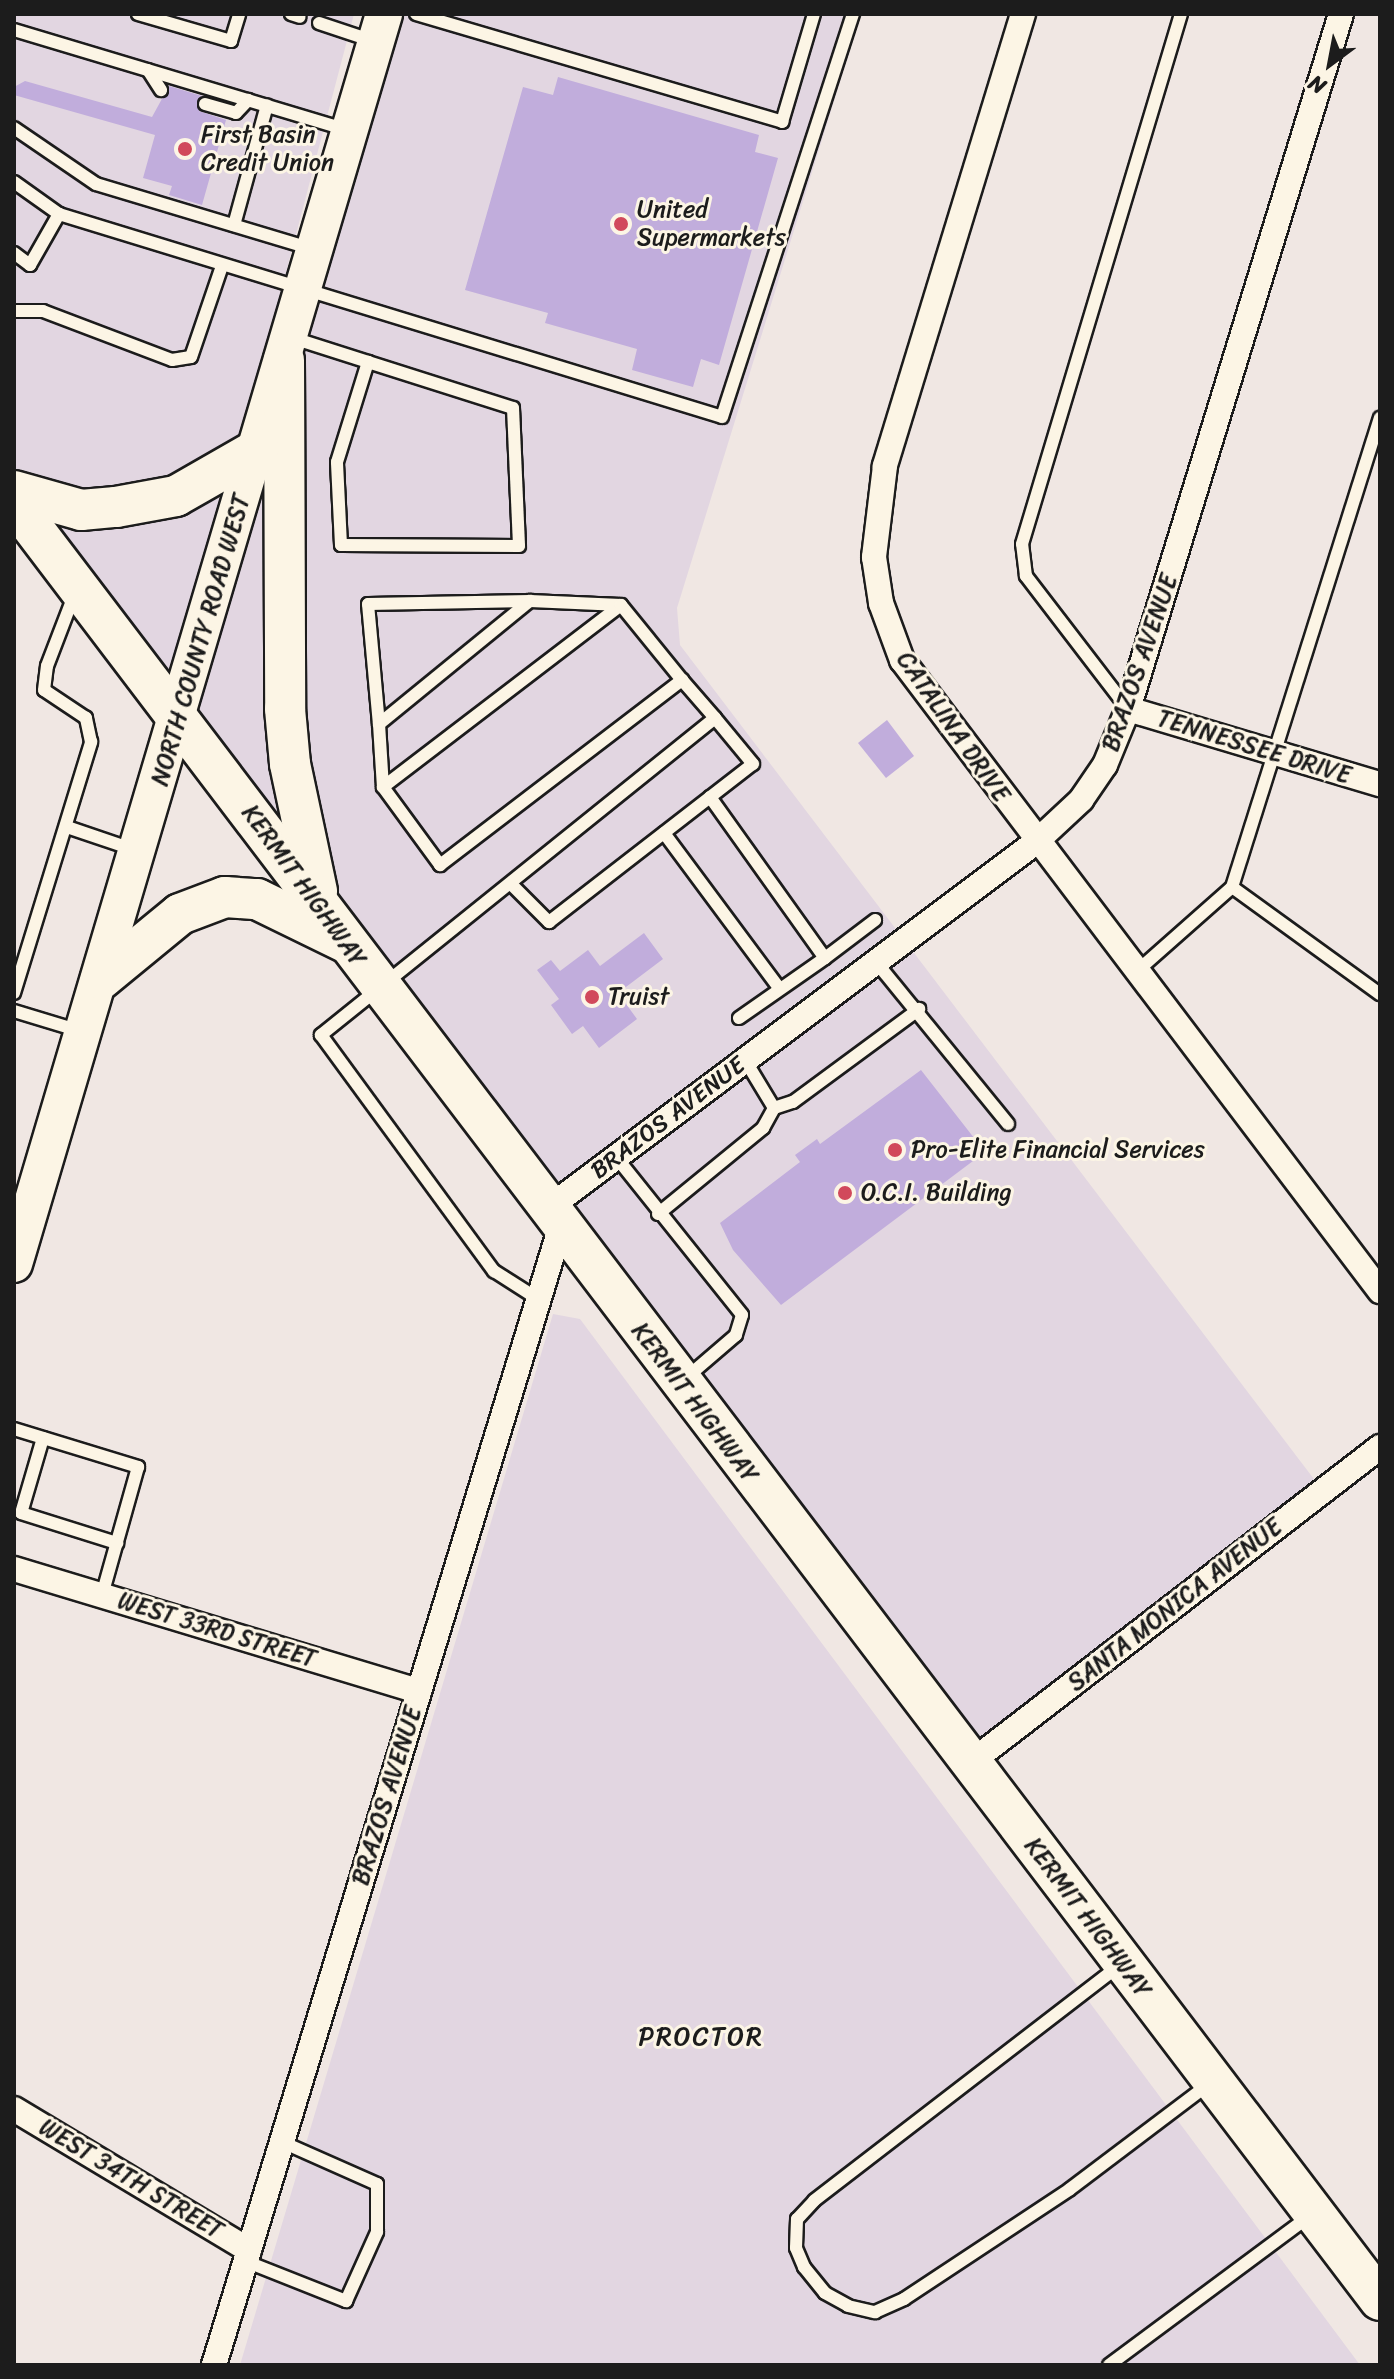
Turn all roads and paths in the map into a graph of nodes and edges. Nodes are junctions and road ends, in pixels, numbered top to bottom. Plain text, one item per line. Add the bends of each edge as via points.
1 (138, 14) edge
2 (239, 14) edge
3 (416, 14) edge
4 (814, 14) edge
5 (853, 14) edge
6 (1023, 14) edge
7 (1181, 14) edge
8 (1341, 14) edge
9 (319, 23) dead end
10 (380, 28) edge
11 (14, 30) edge
12 (148, 70) junction
13 (161, 90) dead end
14 (248, 100) junction
15 (205, 104) dead end
16 (267, 105) junction
17 (14, 128) edge
18 (350, 131) junction
19 (14, 182) edge
20 (59, 214) junction
21 (234, 225) junction
22 (316, 250) junction
23 (14, 253) edge
24 (222, 266) junction
25 (304, 291) junction
26 (15, 311) edge
27 (287, 348) junction
28 (368, 362) junction
29 (1380, 418) edge
30 (258, 449) junction
31 (14, 491) edge
32 (14, 503) edge
33 (77, 586) junction
34 (530, 601) junction
35 (621, 605) junction
36 (682, 680) junction
37 (1128, 709) junction
38 (715, 718) junction
39 (177, 719) junction
40 (379, 724) junction
41 (1277, 754) junction
42 (1380, 784) edge
43 (383, 787) junction
44 (710, 797) junction
45 (67, 827) junction
46 (664, 833) junction
47 (1036, 842) junction
48 (139, 851) junction
49 (511, 884) junction
50 (1232, 887) junction
51 (318, 899) junction
52 (875, 920) dead end
53 (345, 942) junction
54 (825, 958) junction
55 (876, 962) junction
56 (1136, 972) junction
57 (101, 979) junction
58 (380, 989) junction
59 (780, 989) junction
60 (14, 993) edge
61 (1380, 994) edge
62 (919, 1009) junction
63 (14, 1011) edge
64 (739, 1018) dead end
65 (85, 1033) junction
66 (745, 1060) junction
67 (774, 1108) junction
68 (1008, 1124) dead end
69 (616, 1157) junction
70 (658, 1214) junction
71 (554, 1218) junction
72 (14, 1264) edge
73 (1380, 1291) edge
74 (538, 1299) junction
75 (680, 1383) junction
76 (14, 1429) edge
77 (43, 1438) junction
78 (1380, 1447) edge
79 (117, 1543) junction
80 (14, 1569) edge
81 (102, 1595) junction
82 (419, 1691) junction
83 (970, 1763) junction
84 (1123, 1963) junction
85 (1213, 2081) junction
86 (14, 2109) edge
87 (282, 2142) junction
88 (1314, 2213) junction
89 (247, 2256) junction
90 (1380, 2300) edge
91 (214, 2365) edge
92 (1109, 2365) edge

1 - 2 lane via 231,41
3 - 4 lane via 782,122
5 - 25 lane via 722,417
6 - 47 street, CATALINA DRIVE via 885,466 874,557 881,603 902,660
7 - 37 lane via 1022,544 1026,576
8 - 37 street, BRAZOS AVENUE
9 - 10 lane
10 - 18 main road, NORTH COUNTY ROAD WEST
11 - 12 lane
12 - 13 lane
12 - 14 lane
14 - 15 lane via 236,113
14 - 16 lane
16 - 18 lane
16 - 21 lane
17 - 21 lane via 96,184
18 - 22 main road, NORTH COUNTY ROAD WEST
19 - 20 lane
20 - 23 lane via 30,265
20 - 24 lane
21 - 22 lane
22 - 25 main road, NORTH COUNTY ROAD WEST
24 - 25 lane
24 - 26 lane via 191,357 172,360 43,311
25 - 27 main road, NORTH COUNTY ROAD WEST
27 - 28 lane
27 - 30 main road, NORTH COUNTY ROAD WEST
27 - 51 main road via 285,709 290,764
28 - 28 lane via 513,408 519,546 341,545 337,462
29 - 41 lane
30 - 31 main road via 176,496 116,507 81,510
30 - 39 main road, NORTH COUNTY ROAD WEST
32 - 33 main road, KERMIT HIGHWAY
33 - 39 main road, KERMIT HIGHWAY
33 - 45 lane via 44,683 50,697 92,727
34 - 35 lane
34 - 40 lane
34 - 40 lane via 368,604
35 - 36 lane
35 - 43 lane
36 - 38 lane
36 - 43 lane via 440,865
37 - 41 street, TENNESSEE DRIVE
37 - 47 street, BRAZOS AVENUE via 1105,765 1081,800
38 - 44 lane via 753,764
38 - 49 lane
39 - 48 main road, NORTH COUNTY ROAD WEST
39 - 51 main road, KERMIT HIGHWAY
40 - 43 lane
41 - 42 street, TENNESSEE DRIVE
41 - 50 lane
44 - 46 lane
44 - 54 lane
45 - 48 lane
45 - 60 lane
46 - 49 lane via 549,922
46 - 59 lane
47 - 55 street, BRAZOS AVENUE
47 - 56 street, CATALINA DRIVE
48 - 57 main road, NORTH COUNTY ROAD WEST
49 - 58 lane
50 - 56 lane
50 - 61 lane
51 - 53 main road, KERMIT HIGHWAY
52 - 54 lane
53 - 57 main road via 257,899 225,897 180,914
53 - 58 main road, KERMIT HIGHWAY
54 - 59 lane
55 - 62 lane
55 - 66 street, BRAZOS AVENUE
56 - 73 street, CATALINA DRIVE
57 - 65 main road, NORTH COUNTY ROAD WEST
58 - 71 main road, KERMIT HIGHWAY
58 - 74 lane via 321,1035 494,1271
59 - 64 lane
62 - 67 lane via 793,1102
62 - 68 lane
63 - 65 lane
65 - 72 main road, NORTH COUNTY ROAD WEST
66 - 67 lane
66 - 69 street, BRAZOS AVENUE
67 - 70 lane via 763,1128
69 - 70 lane
69 - 71 street, BRAZOS AVENUE
70 - 75 lane via 742,1315 736,1335
71 - 74 street, BRAZOS AVENUE
71 - 75 main road, KERMIT HIGHWAY
74 - 82 street, BRAZOS AVENUE
75 - 83 main road, KERMIT HIGHWAY
76 - 77 lane
77 - 79 lane via 138,1467
77 - 79 lane via 21,1513
78 - 83 street, SANTA MONICA AVENUE
79 - 81 lane
80 - 81 street, WEST 33RD STREET
81 - 82 street, WEST 33RD STREET
82 - 87 street, BRAZOS AVENUE
83 - 84 main road, KERMIT HIGHWAY
84 - 85 main road, KERMIT HIGHWAY
84 - 85 lane via 814,2201 797,2219 796,2248 804,2267 825,2293 848,2306 875,2312 904,2299 1070,2189
85 - 88 main road, KERMIT HIGHWAY
86 - 89 street, WEST 34TH STREET
87 - 89 street, BRAZOS AVENUE
87 - 89 lane via 377,2184 377,2232 346,2301
88 - 90 main road, KERMIT HIGHWAY
88 - 92 lane
89 - 91 street, BRAZOS AVENUE

